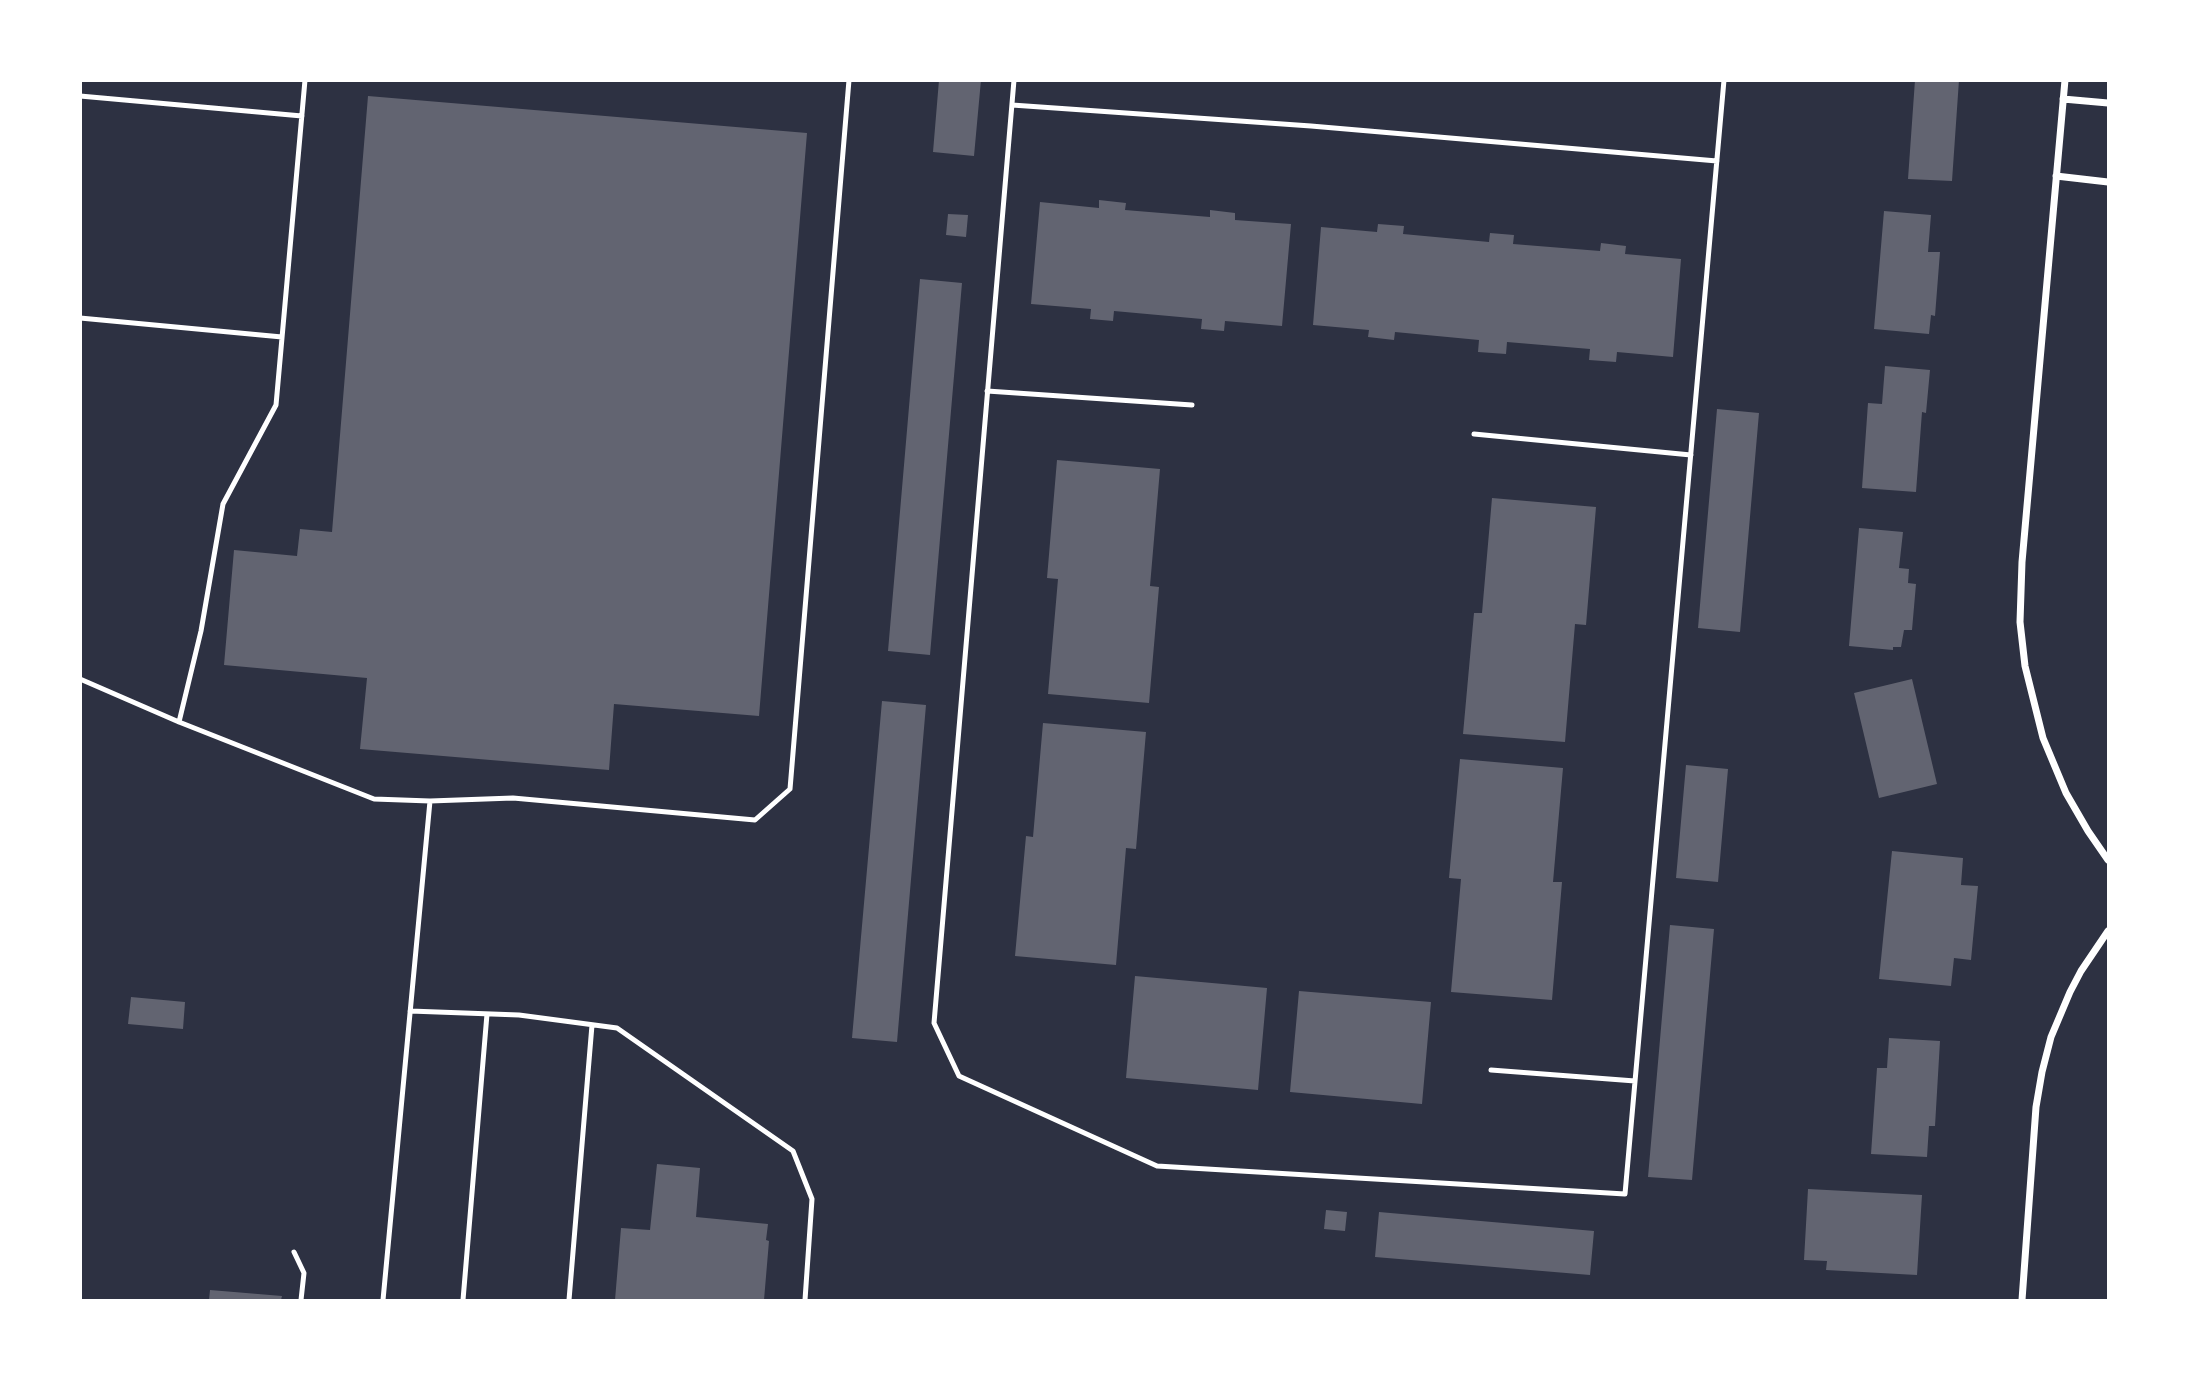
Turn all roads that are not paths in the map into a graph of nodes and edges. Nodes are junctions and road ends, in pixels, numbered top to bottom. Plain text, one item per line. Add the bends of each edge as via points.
1 (305, 80) edge
2 (849, 80) edge
3 (1014, 80) edge
4 (1724, 80) edge
5 (2065, 80) edge
6 (80, 96) edge
7 (2063, 99) junction
8 (2109, 103) edge
9 (1012, 105) junction
10 (302, 116) junction
11 (1717, 161) junction
12 (2056, 176) junction
13 (2109, 182) edge
14 (80, 318) edge
15 (282, 337) junction
16 (987, 391) junction
17 (1192, 405) dead end
18 (1474, 434) dead end
19 (1691, 455) junction
20 (80, 679) edge
21 (179, 722) junction
22 (430, 801) junction
23 (2109, 860) edge
24 (2109, 931) edge
25 (410, 1012) junction
26 (487, 1014) junction
27 (592, 1025) junction
28 (1491, 1070) dead end
29 (1634, 1082) junction
30 (294, 1252) dead end
31 (301, 1300) edge
32 (383, 1300) edge
33 (463, 1300) edge
34 (569, 1300) edge
35 (805, 1300) edge
36 (2022, 1300) edge

1 - 10 lane
2 - 22 lane via 790,789 755,820 513,798
3 - 9 lane
4 - 11 lane
5 - 7 street
6 - 10 lane
7 - 8 street
7 - 12 street
9 - 11 lane
9 - 16 lane
10 - 15 lane
11 - 19 lane
12 - 13 street
12 - 23 street via 2022,562 2021,622 2025,666 2045,745 2069,799
14 - 15 lane
15 - 21 lane via 276,405 223,504 201,631
16 - 17 lane
16 - 29 lane via 934,1023 959,1076 1157,1166 1625,1194
18 - 19 lane
19 - 29 lane
20 - 21 lane
21 - 22 lane via 374,799
22 - 25 lane
24 - 36 street via 2070,992 2042,1072
25 - 26 lane
25 - 32 lane
26 - 27 lane
26 - 33 lane
27 - 34 lane
27 - 35 lane via 617,1028 793,1151 811,1199
28 - 29 lane
30 - 31 lane via 304,1273

